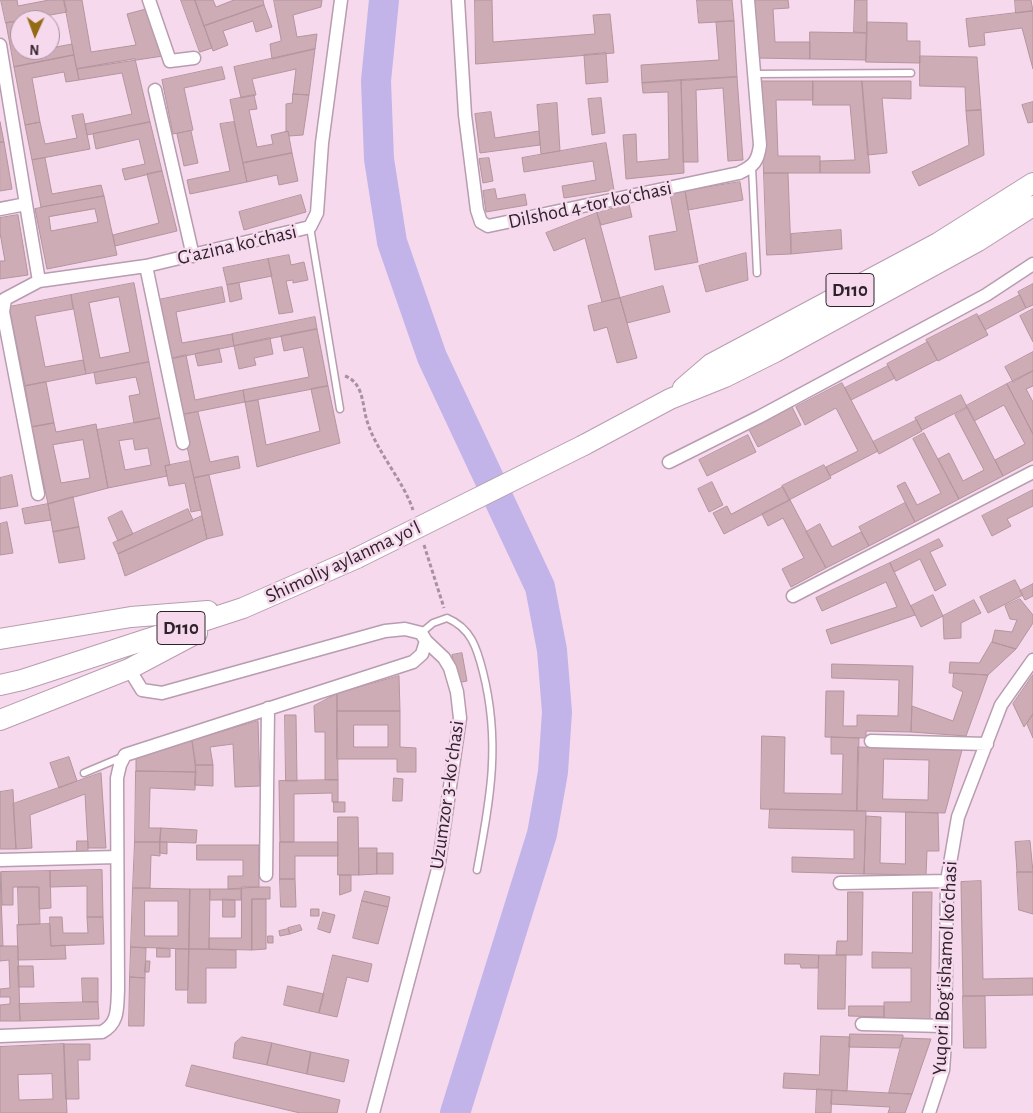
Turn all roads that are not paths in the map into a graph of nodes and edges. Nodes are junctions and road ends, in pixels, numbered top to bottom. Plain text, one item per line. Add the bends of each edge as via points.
1 (150, 0) edge
2 (342, 0) edge
3 (458, 0) edge
4 (748, 0) edge
5 (0, 45) edge
6 (194, 58) dead end
7 (912, 72) dead end
8 (754, 74) junction
9 (155, 90) dead end
10 (752, 167) junction
11 (1033, 183) edge
12 (26, 204) junction
13 (1033, 206) edge
14 (0, 209) edge
15 (310, 227) junction
16 (193, 256) junction
17 (1033, 264) edge
18 (146, 266) junction
19 (757, 273) dead end
20 (39, 281) junction
21 (670, 399) junction
22 (340, 409) dead end
23 (182, 443) dead end
24 (670, 462) dead end
25 (1033, 472) edge
26 (38, 494) dead end
27 (793, 596) dead end
28 (243, 608) junction
29 (424, 637) junction
30 (0, 640) edge
31 (1033, 660) edge
32 (129, 670) junction
33 (0, 685) edge
34 (268, 708) junction
35 (0, 720) edge
36 (871, 741) dead end
37 (987, 744) junction
38 (125, 755) junction
39 (84, 773) dead end
40 (117, 856) junction
41 (0, 860) edge
42 (477, 870) dead end
43 (266, 875) dead end
44 (947, 881) junction
45 (840, 883) dead end
46 (862, 1024) dead end
47 (944, 1026) junction
48 (0, 1036) edge
49 (373, 1113) edge
50 (929, 1113) edge

1 - 6 street via 170,61
2 - 15 street, Gʻazina koʻchasi via 322,143 317,212
3 - 10 street, Dilshod 4-tor koʻchasi via 465,115 481,222 488,226 739,173
4 - 8 street
5 - 12 street
7 - 8 lane
8 - 10 street via 760,145 758,158
9 - 16 street
10 - 19 lane
11 - 21 main road, Shimoliy aylanma yoʻl / D110 via 938,243 712,364
12 - 14 street
12 - 20 street
13 - 21 main road, Shimoliy aylanma yoʻl / D110 via 978,240 775,352 726,377
15 - 16 street, Gʻazina koʻchasi
15 - 22 lane
16 - 18 street, Gʻazina koʻchasi
17 - 24 street via 977,300
18 - 20 street, Gʻazina koʻchasi
18 - 23 street
20 - 26 street, Gʻazina koʻchasi via 5,299 3,312
21 - 28 main road, Shimoliy aylanma yoʻl / D110, bridge via 357,558
25 - 27 street
28 - 30 main road via 131,617
28 - 32 main road
28 - 33 main road, Shimoliy aylanma yoʻl / D110
29 - 32 street via 405,629 385,631 162,693 142,690
29 - 34 street via 422,654 413,662
29 - 42 lane via 433,623 447,618 460,624 474,642 489,694 494,734 493,769
29 - 49 street, Uzumzor 3-koʻchasi via 450,668 460,718 438,869
31 - 37 street, Yuqori Bogʻishamol koʻchasi via 1001,705
32 - 35 main road
34 - 38 street
34 - 43 street
36 - 37 street
37 - 44 street, Yuqori Bogʻishamol koʻchasi via 958,817
38 - 39 lane
38 - 40 street via 117,778
40 - 41 street
40 - 48 street via 118,990 113,1023 102,1032
44 - 45 street
44 - 47 street, Yuqori Bogʻishamol koʻchasi
46 - 47 street
47 - 50 street, Yuqori Bogʻishamol koʻchasi via 943,1070

